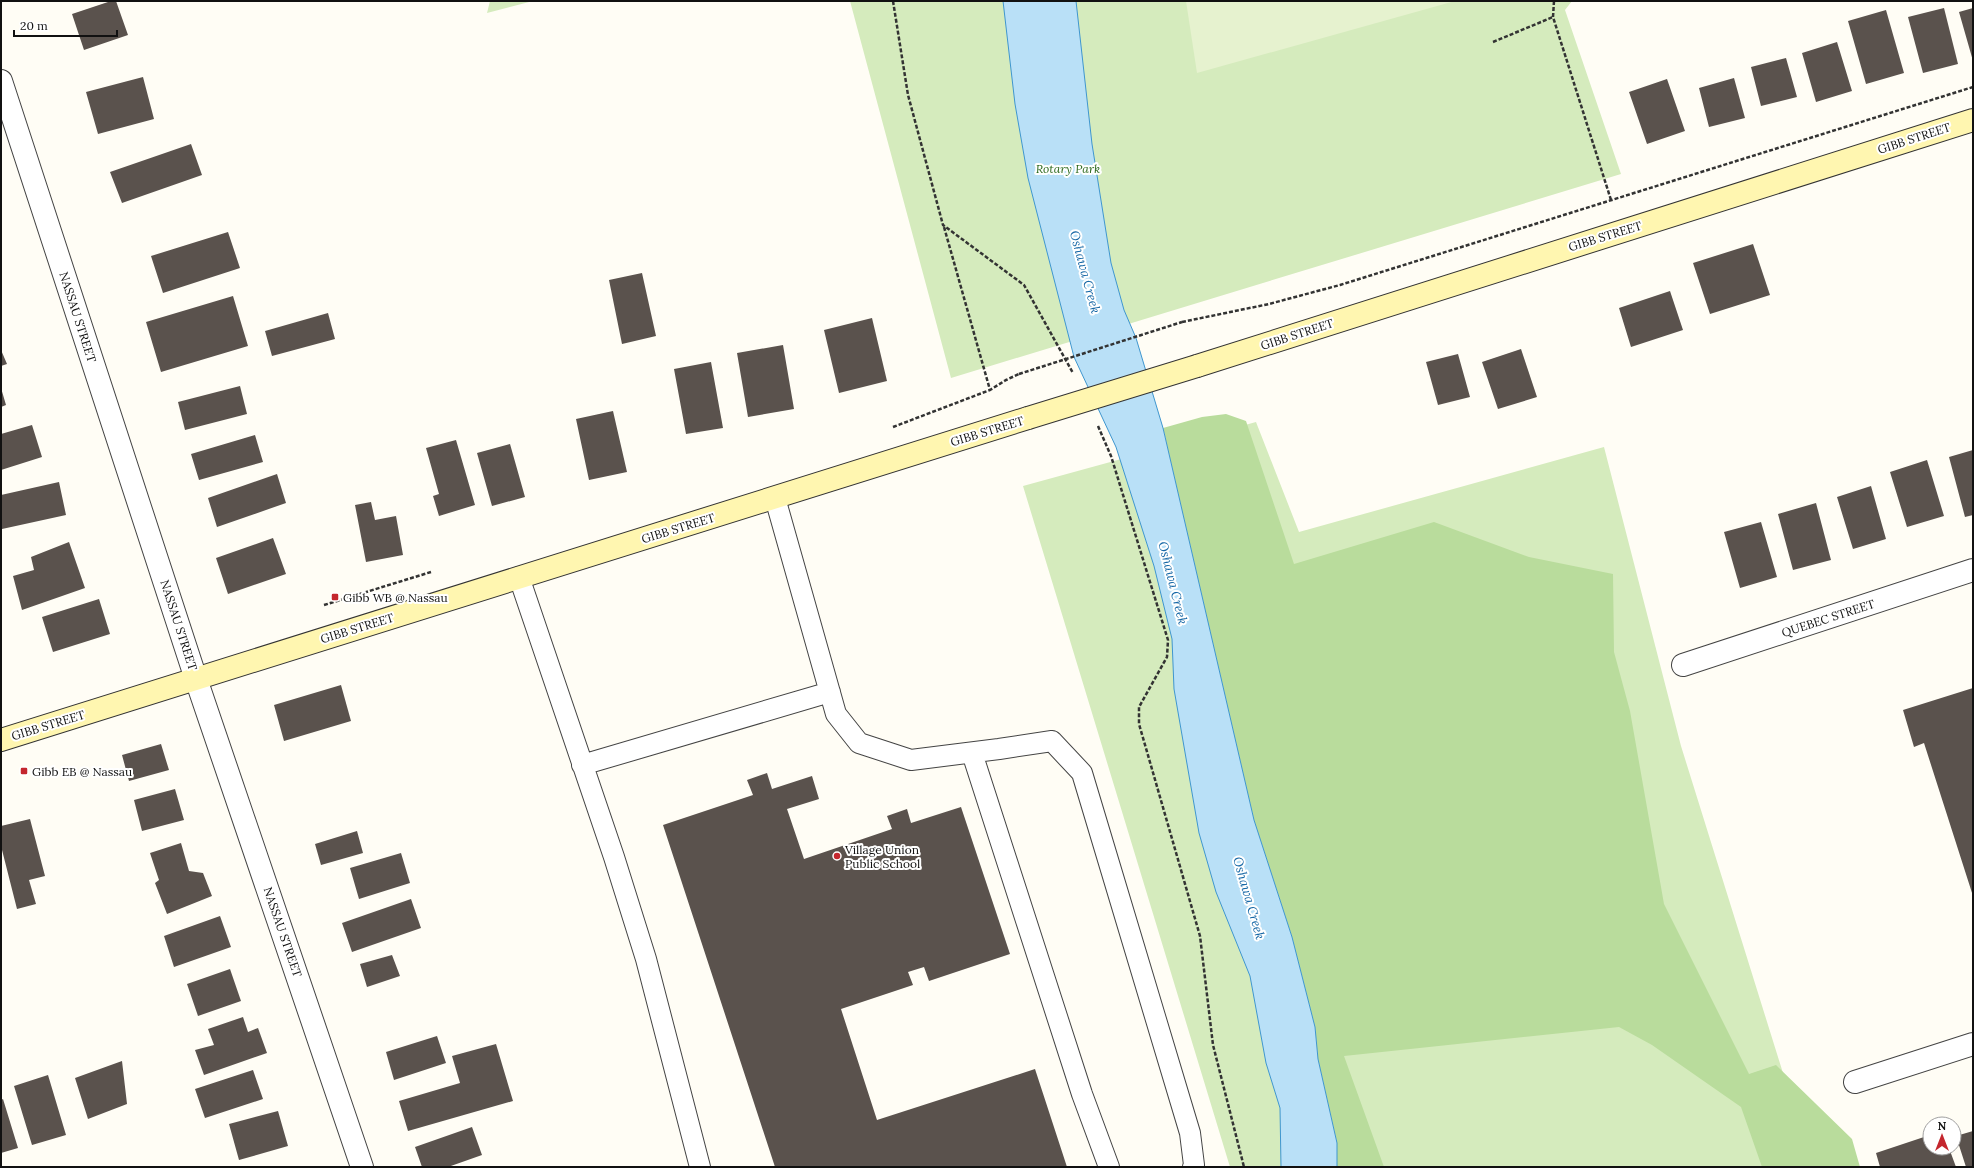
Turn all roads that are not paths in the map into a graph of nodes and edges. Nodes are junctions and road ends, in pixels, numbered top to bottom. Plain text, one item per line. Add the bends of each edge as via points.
1 (1, 80) edge
2 (1973, 120) edge
3 (775, 498) junction
4 (1973, 570) edge
5 (519, 577) junction
6 (1683, 665) dead end
7 (196, 678) junction
8 (830, 692) junction
9 (1, 740) edge
10 (972, 753) junction
11 (582, 765) junction
12 (1973, 1044) edge
13 (1855, 1082) dead end
14 (362, 1167) edge
15 (700, 1167) edge
16 (1109, 1167) edge
17 (1193, 1167) edge

1 - 7 street, NASSAU STREET
2 - 3 main road, GIBB STREET, bridge
3 - 5 main road, GIBB STREET
3 - 8 lane
4 - 6 street, QUEBEC STREET
5 - 7 main road, GIBB STREET
5 - 11 lane
7 - 9 main road, GIBB STREET
7 - 14 street, NASSAU STREET
8 - 10 lane via 836,714 859,743 911,760
8 - 11 lane
10 - 16 lane via 1080,1086
10 - 17 lane via 1052,741 1082,773 1190,1133
11 - 15 lane via 646,958
12 - 13 street

